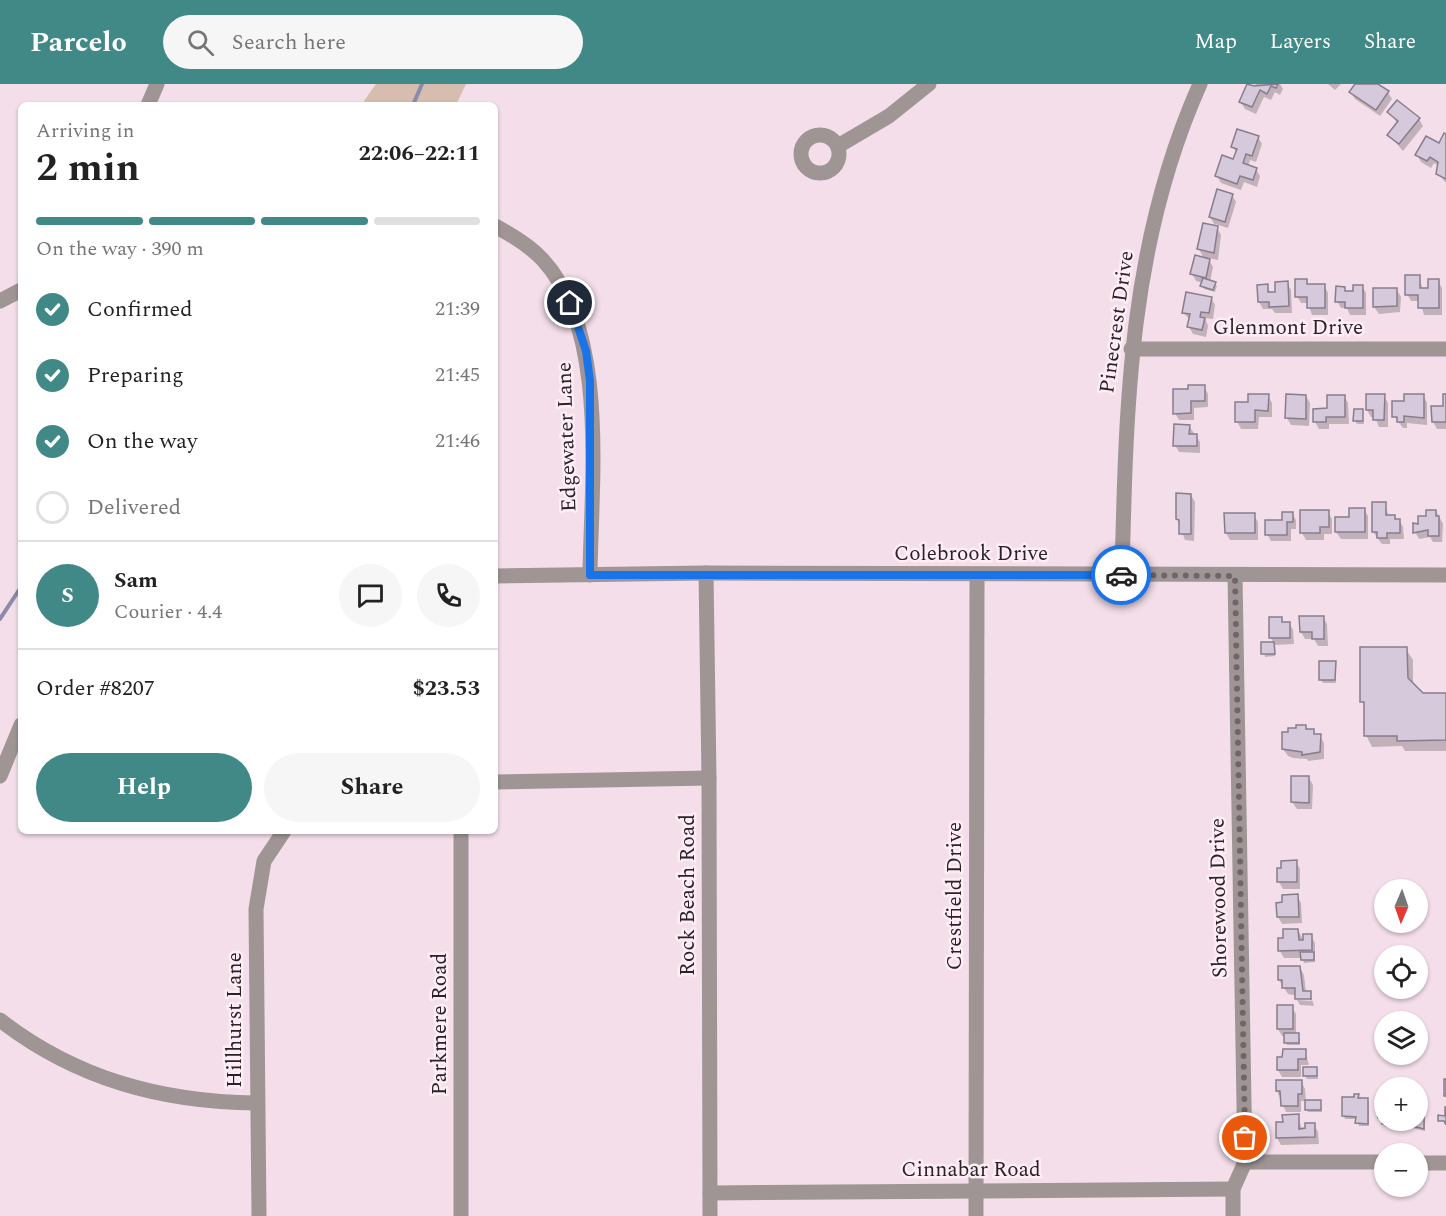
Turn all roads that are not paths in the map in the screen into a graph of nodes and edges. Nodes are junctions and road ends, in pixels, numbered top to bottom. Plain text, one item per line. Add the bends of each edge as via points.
1 (157, 84) edge
2 (929, 84) edge
3 (1200, 84) edge
4 (149, 102) edge
5 (838, 147) dead end
6 (498, 228) edge
7 (18, 292) edge
8 (0, 301) edge
9 (1131, 349) junction
10 (1446, 349) edge
11 (706, 573) junction
12 (590, 575) junction
13 (1122, 575) junction
14 (1446, 575) edge
15 (498, 576) edge
16 (977, 576) junction
17 (1235, 576) junction
18 (18, 732) edge
19 (0, 776) edge
20 (709, 778) junction
21 (498, 782) edge
22 (282, 834) edge
23 (461, 834) edge
24 (0, 1020) edge
25 (256, 1103) junction
26 (1245, 1162) junction
27 (1374, 1162) edge
28 (1428, 1162) edge
29 (1446, 1163) edge
30 (1233, 1189) junction
31 (976, 1191) junction
32 (710, 1193) junction
33 (259, 1216) edge
34 (461, 1216) edge
35 (710, 1216) edge
36 (976, 1216) edge
37 (1233, 1216) edge

1 - 4 street
2 - 5 street via 889,116
3 - 9 street, Pinecrest Drive via 1166,177 1149,241
6 - 12 street, Edgewater Lane via 543,260 559,282 580,329 591,411
7 - 8 street
9 - 10 street, Glenmont Drive
9 - 13 street, Pinecrest Drive via 1125,424
11 - 12 street, Colebrook Drive
11 - 16 street, Colebrook Drive
11 - 20 street, Rock Beach Road
12 - 15 street, Colebrook Drive
13 - 16 street, Colebrook Drive
13 - 17 street, Colebrook Drive
14 - 17 street, Colebrook Drive
16 - 31 street, Crestfield Drive
17 - 26 street, Shorewood Drive
18 - 19 street
20 - 21 street
20 - 32 street, Rock Beach Road
22 - 25 street, Hillhurst Lane via 264,861 256,909
23 - 34 street, Parkmere Road
24 - 25 street via 67,1064 106,1080 185,1099
25 - 33 street, Hillhurst Lane
26 - 27 street
26 - 30 street, Shorewood Drive
28 - 29 street
30 - 31 street, Cinnabar Road
30 - 37 street, Shorewood Drive
31 - 32 street, Cinnabar Road
31 - 36 street, Crestfield Drive
32 - 35 street, Rock Beach Road

